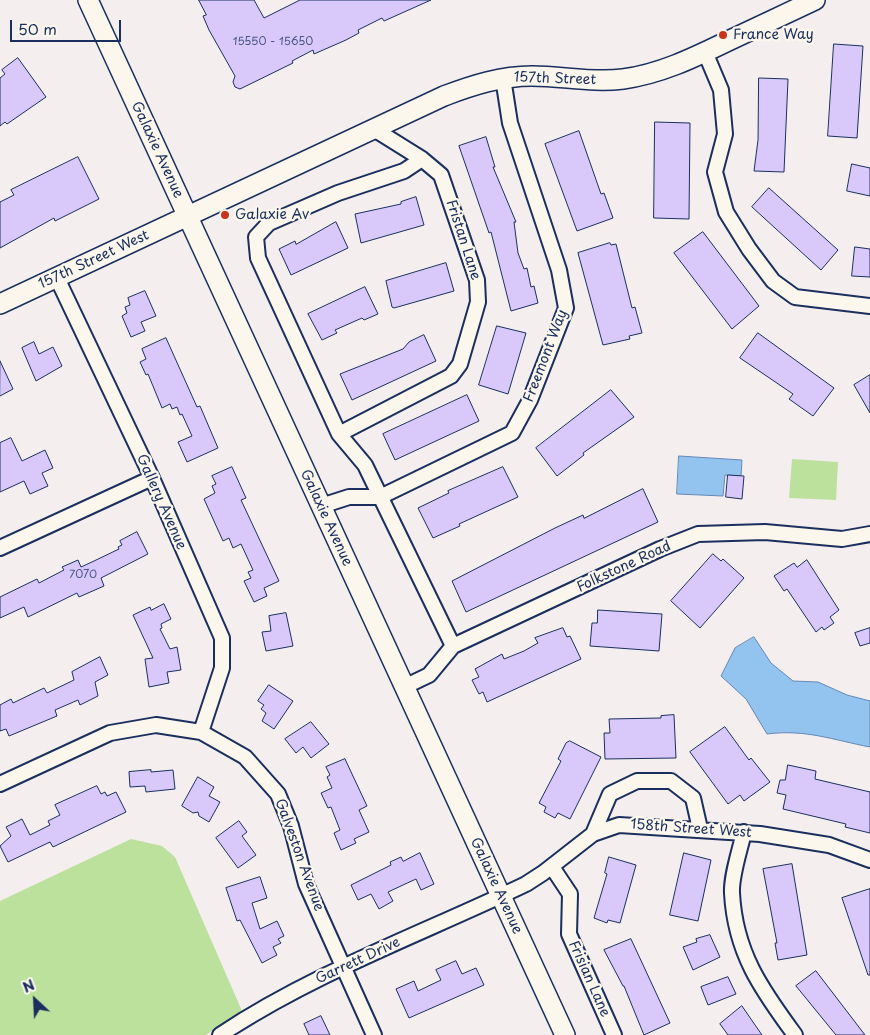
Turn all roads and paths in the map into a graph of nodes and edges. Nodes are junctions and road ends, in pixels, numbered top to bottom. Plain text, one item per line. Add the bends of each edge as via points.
1 (88, 0) edge
2 (815, 0) edge
3 (705, 52) junction
4 (503, 78) junction
5 (374, 129) junction
6 (422, 158) junction
7 (187, 216) junction
8 (57, 278) junction
9 (0, 304) edge
10 (870, 306) edge
11 (339, 434) junction
12 (152, 478) junction
13 (380, 497) junction
14 (321, 506) junction
15 (870, 534) edge
16 (0, 548) edge
17 (453, 646) junction
18 (404, 687) junction
19 (201, 732) junction
20 (0, 784) edge
21 (700, 829) junction
22 (744, 832) junction
23 (594, 834) junction
24 (870, 860) edge
25 (552, 867) junction
26 (500, 896) junction
27 (344, 967) junction
28 (220, 1035) edge
29 (374, 1035) edge
30 (565, 1035) edge
31 (614, 1035) edge
32 (795, 1035) edge

1 - 7 street, Galaxie Avenue
2 - 3 street, 157th Street
3 - 4 street, 157th Street via 655,73 623,79
3 - 10 street via 722,99 724,134 715,172 726,212 749,249 773,281 795,297
4 - 5 street, 157th Street via 474,84
4 - 13 street, Freemont Way via 510,123 559,270 566,308 530,400 512,433
5 - 6 street, Fristan Lane
5 - 7 street, 157th Street
6 - 11 street, Fristan Lane via 441,175 477,280 478,302 460,364 451,376
6 - 11 street via 404,170 338,192 269,223 256,237 258,258
7 - 8 street, 157th Street West
7 - 14 street, Galaxie Avenue
8 - 9 street, 157th Street West
8 - 12 street, Gallery Avenue
11 - 13 street via 365,465
12 - 16 street
12 - 19 street, Gallery Avenue via 222,638 222,668
13 - 14 street, Freemont Way via 349,497
13 - 17 street
14 - 18 street, Galaxie Avenue
15 - 17 street, Folkstone Road via 842,539 765,532 698,534
17 - 18 street, Folkstone Road via 429,675
18 - 26 street, Galaxie Avenue
19 - 20 street via 156,725 110,733
19 - 27 street, Galveston Avenue via 245,757 278,794 292,826 306,884
21 - 22 street, 158th Street West
21 - 23 street, 158th Street West via 619,825
21 - 23 street via 693,798 671,782 638,781 610,794
22 - 24 street, 158th Street West via 829,846
22 - 32 street via 732,892 742,950 766,996
23 - 25 street, 158th Street West
25 - 26 street, 158th Street West
25 - 31 street, Frisian Lane via 570,894 569,934
26 - 27 street, Garrett Drive
26 - 30 street, Galaxie Avenue
27 - 28 street, Garrett Drive via 249,1016
27 - 29 street, Galveston Avenue

